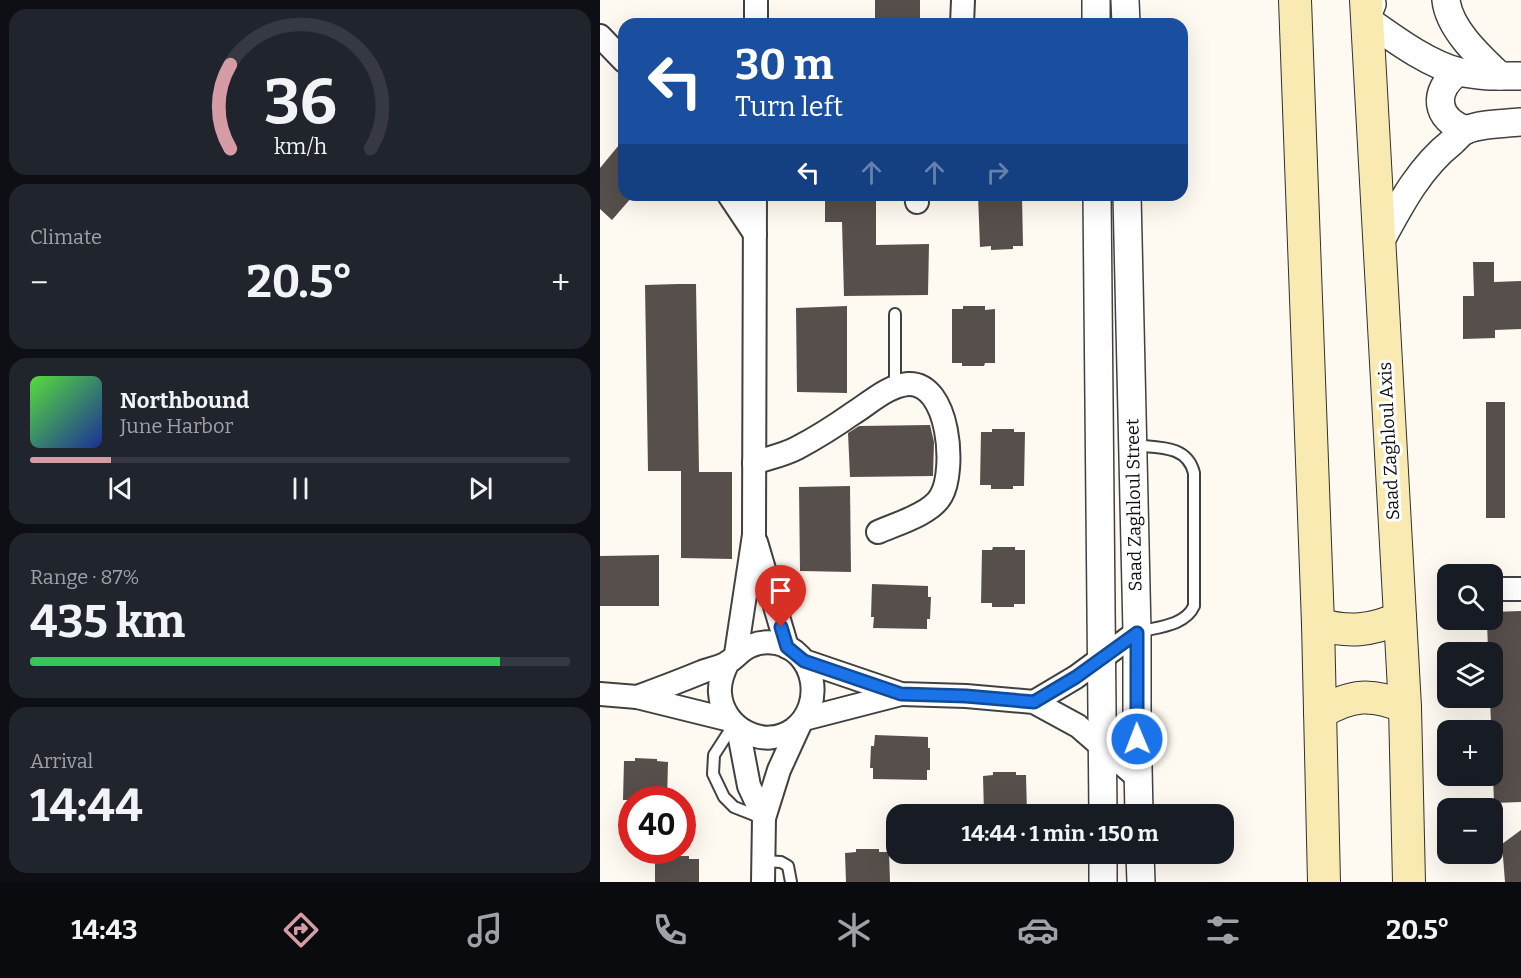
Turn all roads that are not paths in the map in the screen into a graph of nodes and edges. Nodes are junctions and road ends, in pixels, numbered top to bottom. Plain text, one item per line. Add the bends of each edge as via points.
1 (756, 0) edge
2 (963, 0) edge
3 (1096, 0) edge
4 (1125, 0) edge
5 (1295, 0) edge
6 (1446, 0) edge
7 (1369, 6) edge
8 (756, 18) edge
9 (962, 18) edge
10 (1096, 18) edge
11 (1126, 18) edge
12 (600, 36) edge
13 (618, 56) edge
14 (1458, 72) junction
15 (1511, 76) edge
16 (1521, 122) edge
17 (1466, 130) junction
18 (733, 201) edge
19 (755, 201) edge
20 (1097, 201) edge
21 (1127, 201) edge
22 (755, 234) junction
23 (1380, 242) junction
24 (894, 314) dead end
25 (896, 388) junction
26 (1133, 445) junction
27 (754, 463) junction
28 (878, 532) dead end
29 (754, 535) junction
30 (1503, 589) edge
31 (1521, 589) edge
32 (1400, 618) junction
33 (1318, 624) junction
34 (1137, 633) junction
35 (795, 654) junction
36 (732, 658) junction
37 (1100, 659) junction
38 (600, 694) edge
39 (901, 694) junction
40 (638, 697) junction
41 (1034, 702) junction
42 (1405, 707) junction
43 (1320, 712) junction
44 (802, 721) junction
45 (734, 724) junction
46 (1102, 746) junction
47 (1138, 778) junction
48 (1103, 804) edge
49 (1139, 804) edge
50 (764, 818) junction
51 (1103, 864) edge
52 (1140, 864) edge
53 (763, 872) edge
54 (791, 882) edge
55 (1103, 882) edge
56 (1141, 882) edge
57 (1324, 882) edge
58 (1409, 882) edge

1 - 8 street
2 - 9 street
3 - 10 street
4 - 11 street
5 - 33 main road
6 - 15 street via 1468,46
7 - 14 street via 1426,58
7 - 23 main road, Saad Zaghloul Axis
12 - 13 street
14 - 15 street
14 - 17 street via 1441,91 1441,104 1454,126
16 - 17 street
17 - 23 street via 1423,171 1403,198
18 - 22 street
19 - 22 street
20 - 37 street, Saad Zaghloul Street
21 - 26 street, Saad Zaghloul Street
22 - 27 street
23 - 32 main road, Saad Zaghloul Axis
24 - 25 lane
25 - 27 street via 796,449
25 - 28 street via 920,386 936,402 946,429 948,479 940,498 928,509
26 - 34 street, Saad Zaghloul Street
26 - 34 lane via 1174,450 1188,458 1194,473 1194,606 1180,621
27 - 29 street
29 - 35 street
29 - 36 street
30 - 31 street
32 - 33 main road via 1368,630 1351,631
32 - 42 main road, Saad Zaghloul Axis
33 - 43 main road
34 - 37 street
34 - 47 street, Saad Zaghloul Street
35 - 36 street via 766,643 745,648
35 - 39 street
35 - 44 street via 810,671 813,683 810,708
36 - 40 street
36 - 45 street via 721,676 720,692 723,707
37 - 41 street
37 - 46 street, Saad Zaghloul Street
38 - 40 street
39 - 41 street
39 - 44 street
40 - 45 street
41 - 46 street via 1064,717
42 - 43 main road via 1380,698 1353,698
42 - 58 main road, Saad Zaghloul Axis
43 - 57 main road
44 - 45 street via 769,738 758,737
44 - 50 street via 779,770
45 - 50 street via 750,786
45 - 50 lane via 714,755 713,774 724,797 734,807
46 - 47 street
46 - 48 street, Saad Zaghloul Street
47 - 49 street, Saad Zaghloul Street
50 - 53 street
51 - 55 street
52 - 56 street
53 - 54 lane via 780,862 788,866

